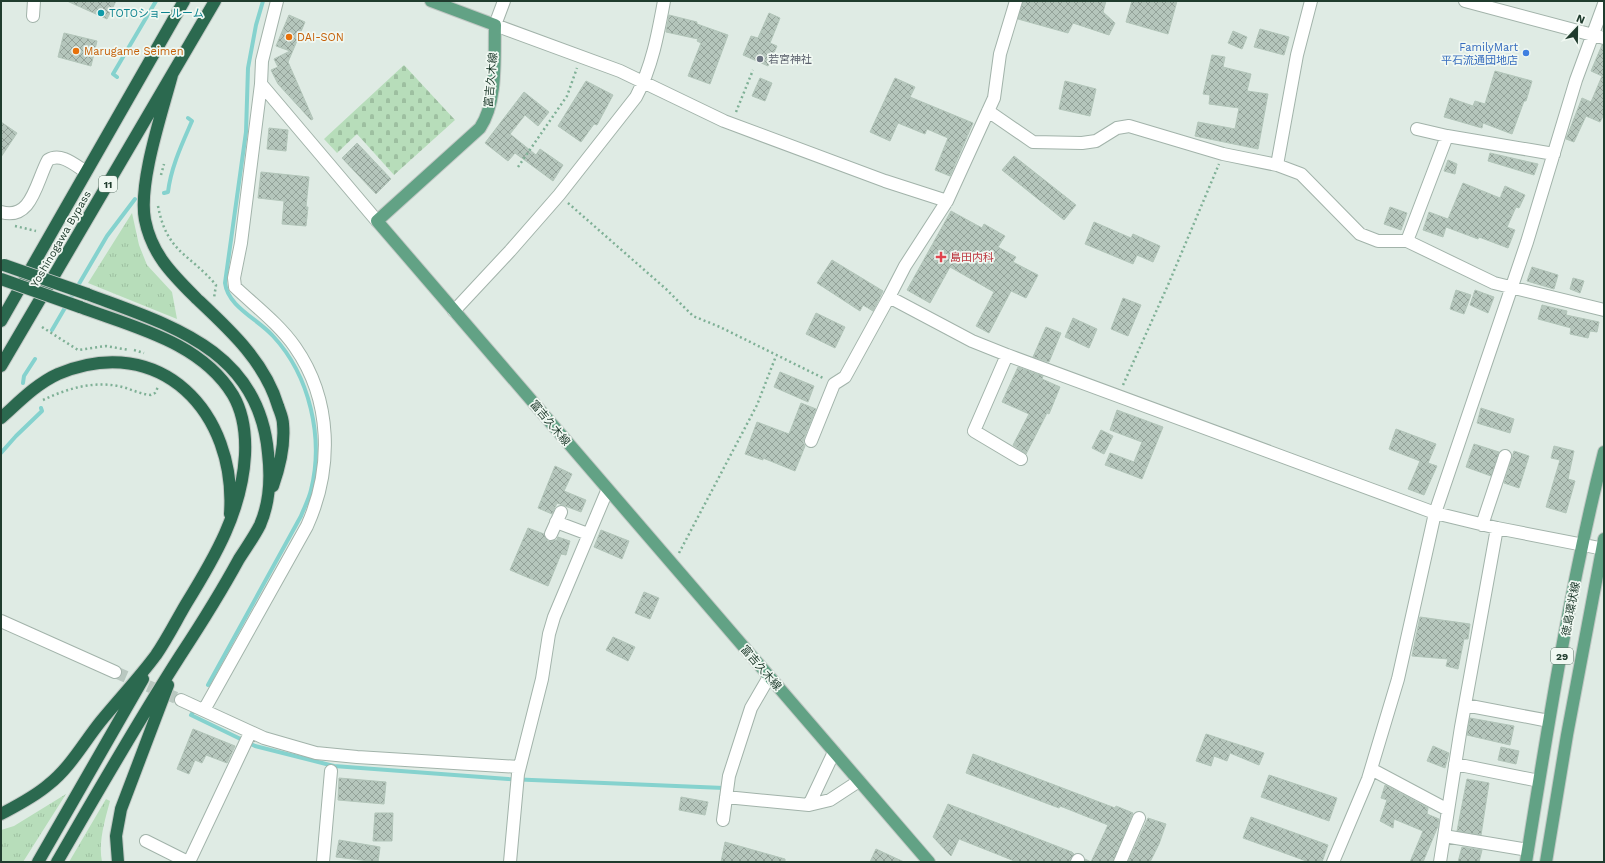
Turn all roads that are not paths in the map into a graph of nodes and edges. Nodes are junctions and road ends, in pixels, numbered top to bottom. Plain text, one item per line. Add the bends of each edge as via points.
1 (34, 1) edge
2 (184, 1) edge
3 (216, 1) edge
4 (277, 1) edge
5 (431, 1) edge
6 (504, 1) edge
7 (664, 1) edge
8 (1016, 1) edge
9 (1311, 1) edge
10 (1465, 1) edge
11 (1493, 4) edge
12 (1604, 4) edge
13 (33, 16) dead end
14 (495, 25) junction
15 (1598, 36) edge
16 (172, 75) junction
17 (644, 82) junction
18 (261, 84) junction
19 (988, 111) junction
20 (1417, 129) dead end
21 (1447, 136) junction
22 (1554, 154) junction
23 (1276, 165) junction
24 (86, 172) junction
25 (947, 201) junction
26 (6, 217) edge
27 (376, 221) junction
28 (1407, 241) junction
29 (3, 264) edge
30 (1, 279) edge
31 (1512, 288) junction
32 (889, 298) junction
33 (1604, 310) edge
34 (454, 311) junction
35 (5, 312) edge
36 (1, 321) edge
37 (1007, 355) junction
38 (1, 366) edge
39 (1, 418) edge
40 (811, 441) dead end
41 (1604, 452) edge
42 (1505, 456) dead end
43 (1021, 459) dead end
44 (607, 491) junction
45 (269, 495) junction
46 (1435, 513) junction
47 (1482, 524) junction
48 (229, 525) junction
49 (1497, 528) junction
50 (551, 534) dead end
51 (588, 534) junction
52 (1583, 544) junction
53 (1603, 546) edge
54 (1, 622) edge
55 (156, 654) junction
56 (179, 658) junction
57 (115, 672) tunnel mouth
58 (769, 677) junction
59 (181, 700) tunnel mouth
60 (1465, 705) junction
61 (204, 710) junction
62 (1549, 720) junction
63 (247, 740) junction
64 (834, 752) junction
65 (1455, 764) junction
66 (1371, 769) junction
67 (331, 771) dead end
68 (518, 776) junction
69 (859, 781) junction
70 (1539, 781) junction
71 (726, 797) junction
72 (809, 804) junction
73 (1448, 810) junction
74 (1, 814) edge
75 (1139, 818) dead end
76 (723, 820) dead end
77 (1444, 836) junction
78 (146, 841) dead end
79 (1528, 850) junction
80 (38, 862) edge
81 (57, 862) edge
82 (118, 862) edge
83 (189, 862) edge
84 (323, 862) edge
85 (510, 862) edge
86 (929, 862) edge
87 (1120, 862) edge
88 (1334, 862) edge
89 (1440, 862) edge
90 (1526, 862) edge
91 (1546, 862) edge

1 - 13 street
2 - 24 highway, Yoshinogawa Bypass / 11
3 - 16 highway, Yoshinogawa Bypass / 11
4 - 18 street via 262,61
5 - 14 main road
6 - 14 street
7 - 17 street via 655,46
8 - 19 street via 1000,54 994,98
9 - 23 street via 1297,55
10 - 11 street
11 - 15 street
12 - 15 street
14 - 17 street
14 - 27 main road, 富吉久木線 via 491,102 487,117 480,128
15 - 22 street via 1576,80
16 - 38 highway, Yoshinogawa Bypass / 11
16 - 45 highway via 148,167 144,195 145,219 152,244 168,270 249,352 275,395 284,422 283,452
17 - 25 street via 732,124 885,181
17 - 34 street via 636,97 559,195
18 - 27 street
18 - 61 street via 234,278 235,287 286,335 303,360 319,397 326,436 326,453 318,499 307,526
19 - 23 street via 1033,142 1082,144 1096,140 1117,128 1129,126 1222,154
19 - 25 street
20 - 21 street
21 - 22 street
21 - 28 street
22 - 31 street
23 - 28 street via 1302,174 1360,234 1378,241
24 - 26 street via 58,156 53,157 44,166 25,208
24 - 35 highway, Yoshinogawa Bypass / 11
25 - 32 street via 905,266
27 - 34 main road, 富吉久木線
28 - 31 street via 1494,283
29 - 45 highway, bridge via 160,322 205,345 234,371 247,389 263,426 269,463
30 - 48 highway, bridge via 180,347 198,358 225,383 241,413 246,433 244,478
31 - 33 street
31 - 46 street
32 - 37 street via 972,341
32 - 40 street via 845,377 834,384
34 - 44 main road, 富吉久木線
35 - 36 highway, Yoshinogawa Bypass / 11
37 - 43 street via 974,431
37 - 46 street
39 - 48 highway via 39,386 57,375 78,367 119,362 154,369 184,390 199,406 220,438 228,470 231,502
41 - 52 main road, 徳島環状線 / 29
42 - 47 street
44 - 51 street
44 - 58 main road, 富吉久木線
45 - 56 highway via 260,524
46 - 47 street
46 - 66 street via 1398,679
47 - 49 street
48 - 55 highway via 194,591
49 - 52 street
49 - 60 street
50 - 51 street via 558,517
51 - 68 street via 549,634 542,679
52 - 53 street
52 - 62 main road, 徳島環状線 / 29
53 - 91 main road, 徳島環状線 / 29 via 1566,735
54 - 57 street
55 - 74 highway via 76,755 49,784 24,802
55 - 80 highway
56 - 81 highway
56 - 82 highway via 121,809 116,836
58 - 64 main road, 富吉久木線
58 - 71 street via 751,708 729,776
59 - 61 street
60 - 62 street
60 - 65 street
61 - 63 street
62 - 70 main road, 徳島環状線 / 29
63 - 68 street via 316,753
63 - 83 street
64 - 69 main road, 富吉久木線
64 - 72 street
65 - 70 street
65 - 73 street
66 - 73 street
66 - 88 street
67 - 84 street
68 - 85 street
69 - 72 street via 830,800
69 - 86 main road, 富吉久木線
70 - 79 main road, 徳島環状線 / 29
71 - 72 street
71 - 76 street
73 - 77 street
75 - 87 street
77 - 79 street
77 - 89 street
78 - 83 street
79 - 90 main road, 徳島環状線 / 29

